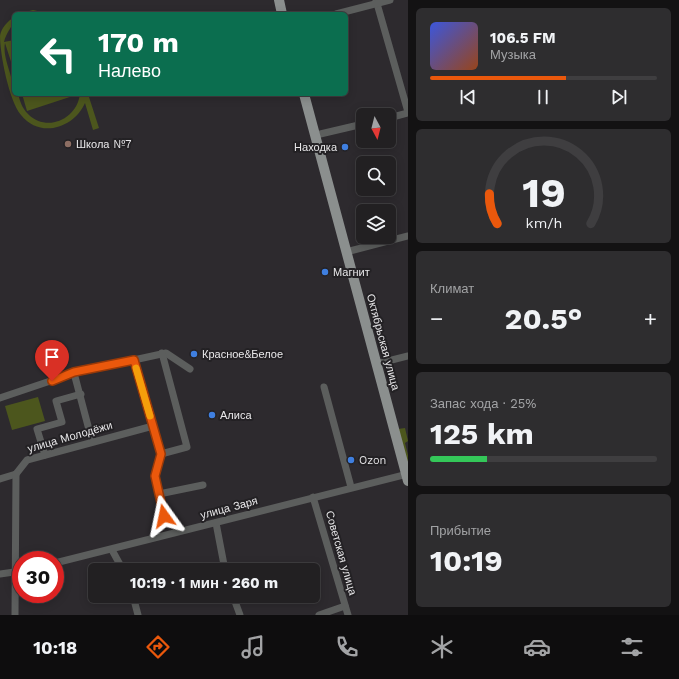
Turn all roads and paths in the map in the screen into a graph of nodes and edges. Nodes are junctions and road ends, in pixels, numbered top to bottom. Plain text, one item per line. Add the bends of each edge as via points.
1 (279, 0) edge
2 (390, 0) edge
3 (377, 2) edge
4 (282, 12) edge
5 (343, 12) edge
6 (305, 96) edge
7 (408, 112) edge
8 (396, 116) edge
9 (356, 126) edge
10 (316, 135) junction
11 (408, 236) edge
12 (346, 252) junction
13 (162, 354) junction
14 (408, 356) edge
15 (134, 360) junction
16 (376, 364) junction
17 (190, 369) dead end
18 (74, 372) junction
19 (324, 387) dead end
20 (81, 394) junction
21 (0, 398) edge
22 (153, 426) junction
23 (92, 441) junction
24 (161, 454) junction
25 (45, 455) junction
26 (16, 474) junction
27 (407, 476) edge
28 (0, 479) edge
29 (203, 485) dead end
30 (351, 487) junction
31 (159, 494) junction
32 (313, 497) junction
33 (164, 516) dead end
34 (216, 523) junction
35 (112, 550) junction
36 (18, 551) edge
37 (64, 561) edge
38 (119, 563) edge
39 (224, 563) edge
40 (12, 573) edge
41 (0, 574) edge
42 (16, 603) edge
43 (135, 603) edge
44 (236, 603) edge
45 (345, 606) junction
46 (15, 615) edge
47 (138, 615) edge
48 (240, 615) edge
49 (319, 615) edge
50 (348, 615) edge

1 - 4 main road
2 - 3 street
3 - 5 street
3 - 7 street
6 - 10 main road, Октябрьская улица
7 - 8 street
9 - 10 street
10 - 12 main road, Октябрьская улица
11 - 12 street
12 - 16 main road, Октябрьская улица
13 - 15 street
13 - 17 street via 166,353
13 - 24 street via 187,446
14 - 16 street
15 - 18 street
15 - 22 street
16 - 27 main road, Октябрьская улица
18 - 20 street
18 - 21 street
19 - 30 street
20 - 23 street
20 - 25 street via 56,401 62,422 37,429
22 - 23 street, улица Молодёжи
22 - 24 street
23 - 25 street, улица Молодёжи
24 - 31 street via 155,476
25 - 26 street, улица Молодёжи via 27,460
26 - 28 street
26 - 36 street
27 - 30 street, улица Заря
29 - 31 street
30 - 32 street, улица Заря
31 - 33 street
32 - 34 street, улица Заря
32 - 45 street, Советская улица
34 - 35 street, улица Заря
34 - 39 street
35 - 37 street, улица Заря
35 - 38 street
40 - 41 street
42 - 46 street
43 - 47 street
44 - 48 street
45 - 49 street
45 - 50 street, Советская улица

